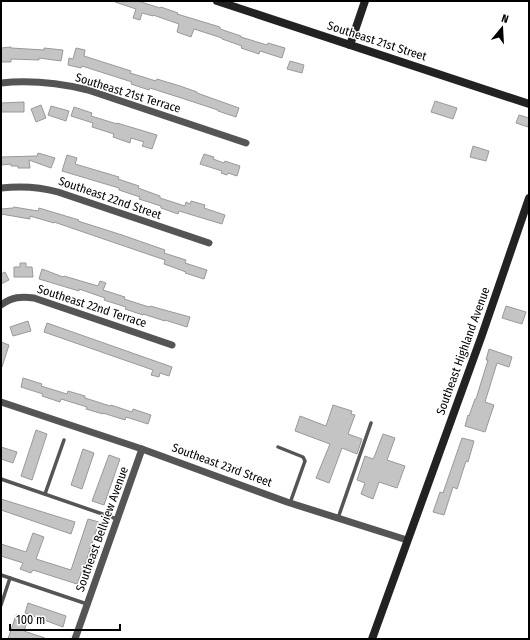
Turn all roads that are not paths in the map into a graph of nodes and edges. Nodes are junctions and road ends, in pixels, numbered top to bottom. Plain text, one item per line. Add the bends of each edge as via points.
1 (218, 1) edge
2 (365, 1) edge
3 (350, 45) junction
4 (1, 83) edge
5 (529, 104) edge
6 (246, 143) dead end
7 (1, 188) edge
8 (529, 198) edge
9 (209, 243) dead end
10 (3, 304) edge
11 (172, 345) dead end
12 (1, 402) edge
13 (371, 423) dead end
14 (64, 440) dead end
15 (278, 448) dead end
16 (142, 449) junction
17 (1, 479) edge
18 (45, 494) junction
19 (290, 502) junction
20 (338, 518) junction
21 (118, 519) junction
22 (407, 540) junction
23 (1, 575) edge
24 (10, 578) junction
25 (87, 604) junction
26 (1, 605) edge
27 (75, 639) edge
28 (372, 639) edge

1 - 3 street, Southeast 21st Street
2 - 3 street
3 - 5 street, Southeast 21st Street
4 - 6 street, Southeast 21st Terrace via 49,83 88,90
7 - 9 street, Southeast 22nd Street via 41,188 58,192
8 - 22 street, Southeast Highland Avenue
10 - 11 street, Southeast 22nd Terrace via 13,298 40,299
12 - 16 street, Southeast 23rd Street
13 - 20 lane
14 - 18 lane
15 - 19 lane via 303,457 305,461
16 - 19 street, Southeast 23rd Street
16 - 21 street, Southeast Bellview Avenue
17 - 18 lane
18 - 21 lane
19 - 20 street, Southeast 23rd Street
20 - 22 street, Southeast 23rd Street
21 - 25 street, Southeast Bellview Avenue
22 - 28 street
23 - 24 lane
24 - 25 lane
24 - 26 lane
25 - 27 street, Southeast Bellview Avenue

